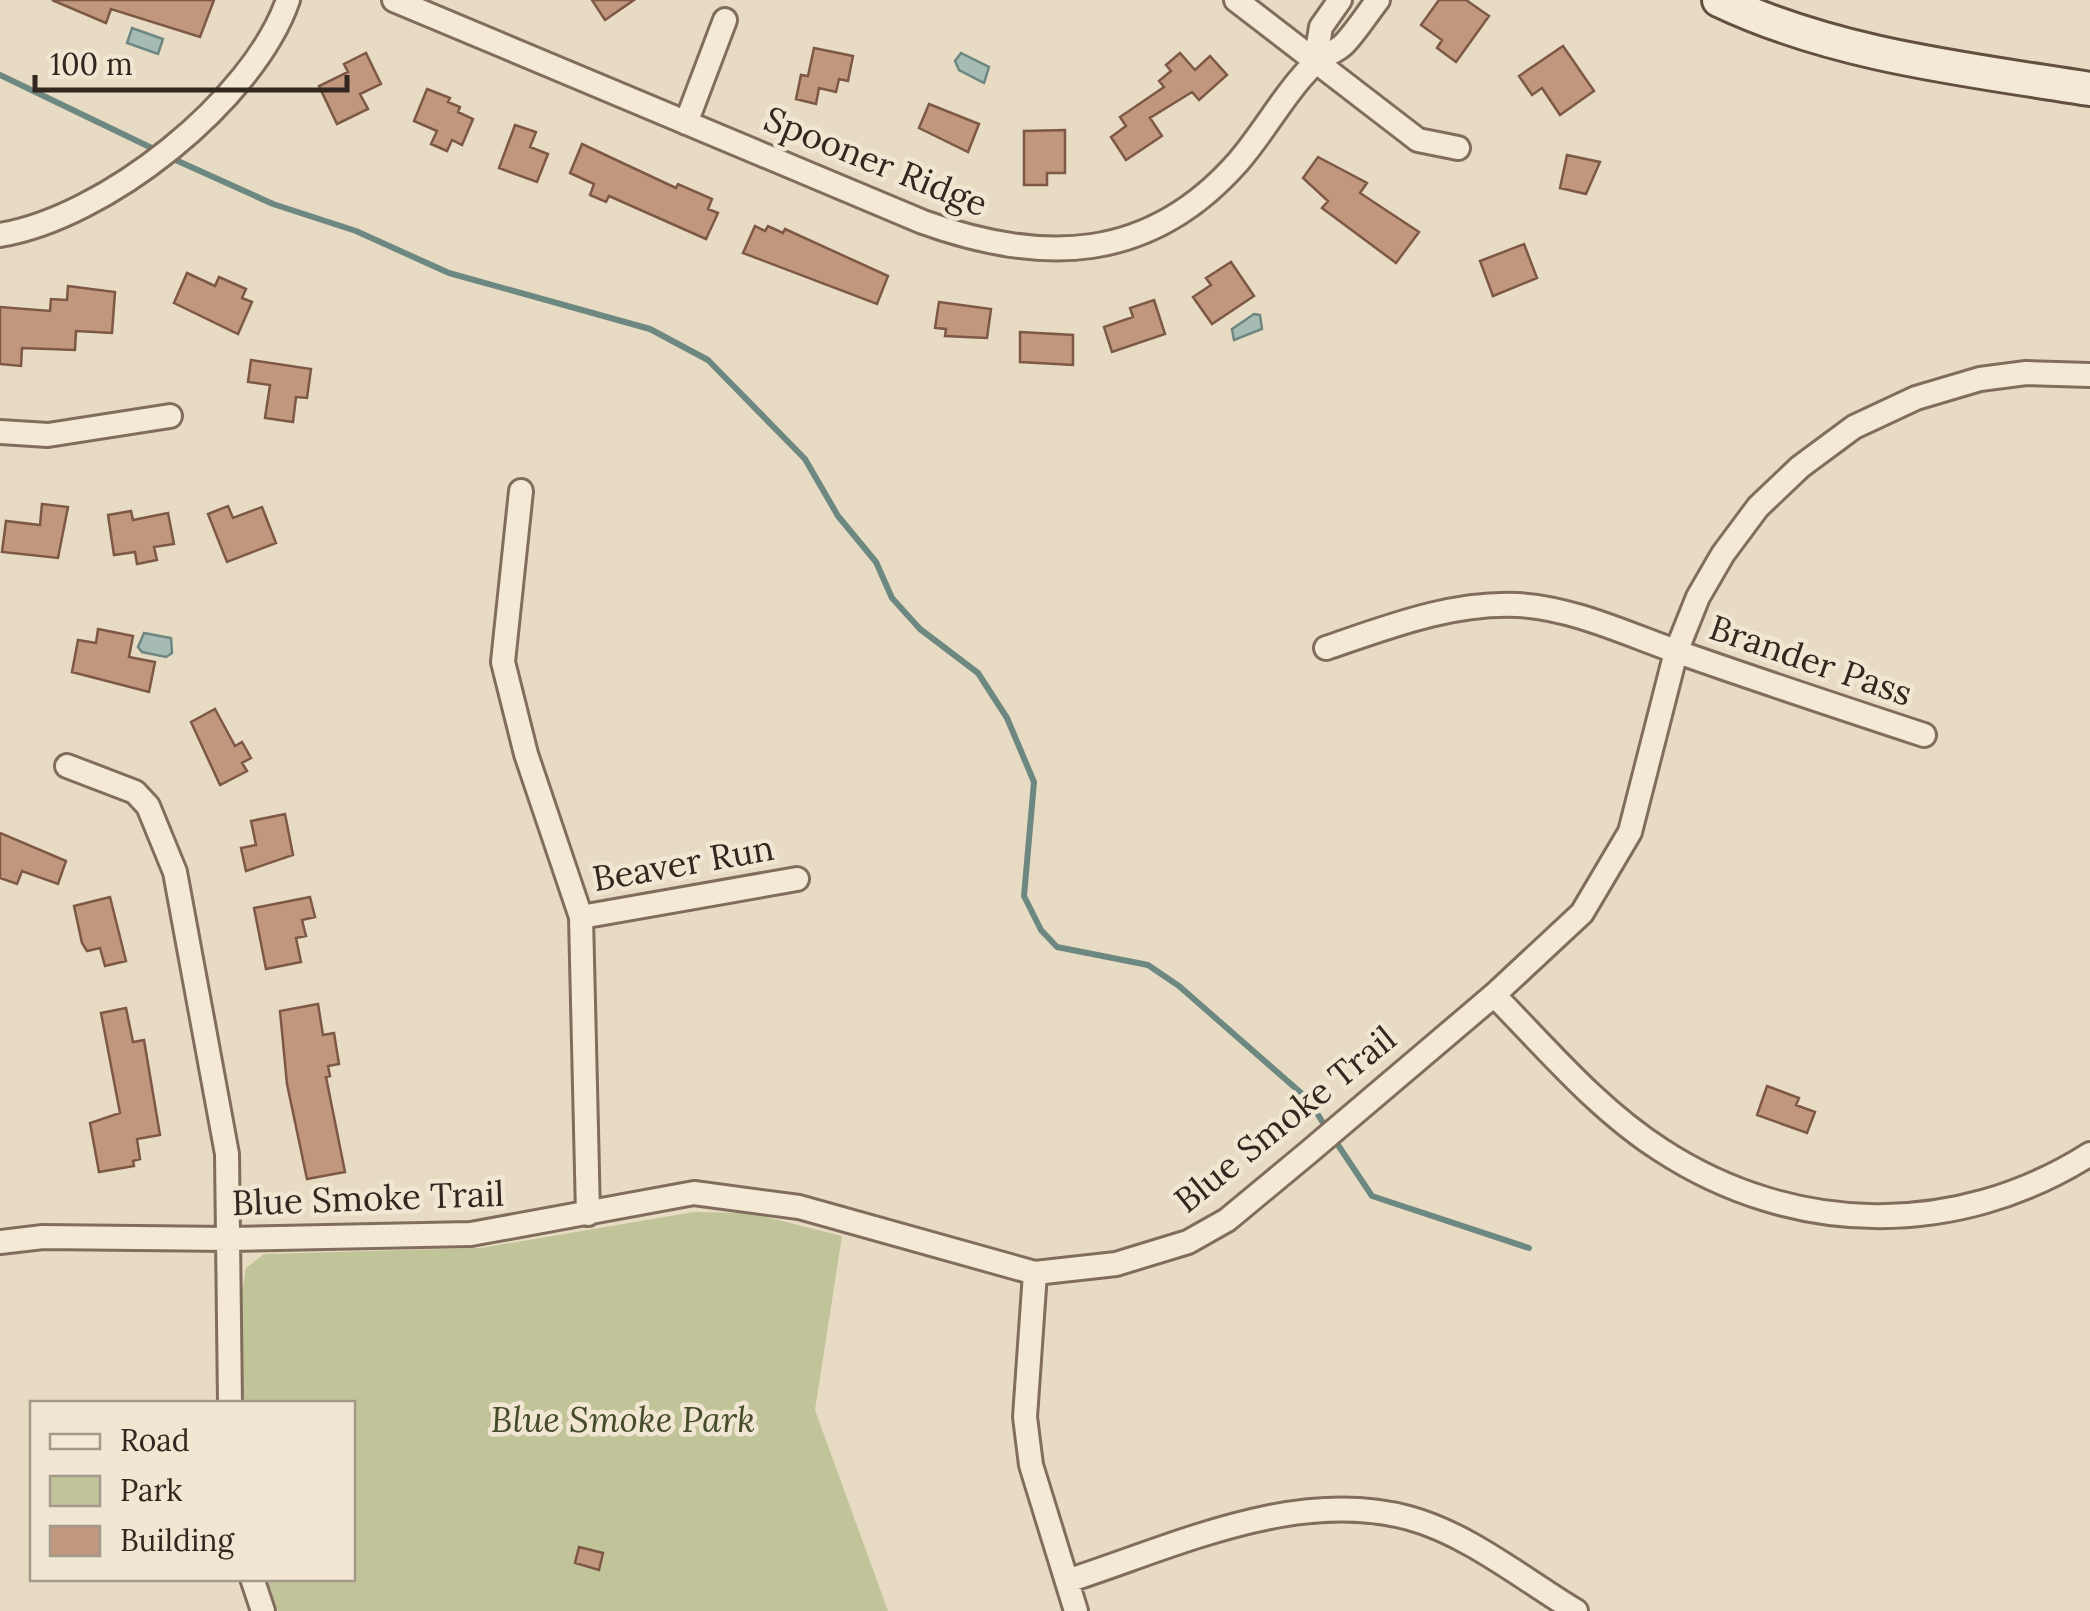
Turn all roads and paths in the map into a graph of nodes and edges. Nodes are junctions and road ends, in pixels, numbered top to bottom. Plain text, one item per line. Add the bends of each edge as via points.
1 (288, 0) edge
2 (394, 0) edge
3 (1236, 0) edge
4 (1340, 0) edge
5 (1378, 0) edge
6 (1719, 0) edge
7 (725, 20) dead end
8 (1315, 63) junction
9 (2090, 88) edge
10 (686, 122) junction
11 (1458, 148) dead end
12 (0, 235) edge
13 (2090, 375) edge
14 (170, 416) dead end
15 (0, 432) edge
16 (521, 491) dead end
17 (1326, 648) dead end
18 (1676, 652) junction
19 (1924, 735) dead end
20 (67, 766) dead end
21 (797, 879) dead end
22 (580, 916) junction
23 (1494, 995) junction
24 (2090, 1154) edge
25 (588, 1214) junction
26 (230, 1239) junction
27 (0, 1242) edge
28 (1035, 1274) junction
29 (230, 1401) edge
30 (253, 1581) edge
31 (1067, 1581) junction
32 (264, 1611) edge
33 (1076, 1611) edge
34 (1576, 1611) edge

1 - 12 street via 281,20 216,111 157,158 39,225
2 - 10 street, Spooner Ridge
3 - 8 street
4 - 8 street via 1321,27
5 - 8 street, Spooner Ridge via 1344,46
6 - 9 street via 1808,36 1866,50
7 - 10 street
8 - 10 street, Spooner Ridge via 1240,159 1190,207 1139,233 1084,249 977,242
8 - 11 street via 1418,140
13 - 18 street, Blue Smoke Trail via 2026,372 1980,379 1916,398 1854,427 1758,508 1698,597
14 - 15 street via 48,436
16 - 22 street via 504,622 507,688
17 - 18 street, Brander Pass via 1410,619 1518,605 1559,611
18 - 19 street, Brander Pass
18 - 23 street, Blue Smoke Trail via 1640,803 1618,856 1582,913
20 - 26 street via 135,792 168,848 216,1080
21 - 22 street, Beaver Run
22 - 25 street
23 - 24 street via 1658,1149 1760,1200 1844,1216 1927,1215 2012,1195
23 - 28 street, Blue Smoke Trail via 1227,1220 1188,1242 1116,1264
25 - 26 street, Blue Smoke Trail via 471,1234
25 - 28 street, Blue Smoke Trail via 694,1193 763,1200
26 - 27 street, Blue Smoke Trail
26 - 29 street
28 - 31 street via 1025,1416 1030,1465
30 - 32 street
31 - 33 street
31 - 34 street via 1283,1514 1373,1511 1440,1530

